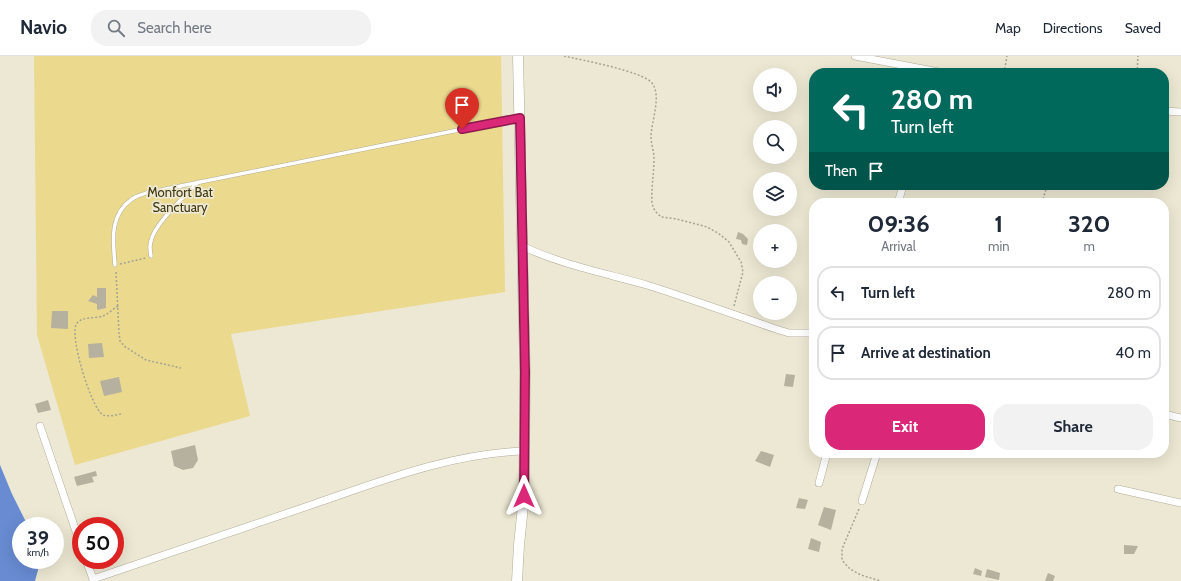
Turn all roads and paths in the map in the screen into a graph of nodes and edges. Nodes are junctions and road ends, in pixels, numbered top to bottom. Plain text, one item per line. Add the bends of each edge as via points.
1 (518, 56) edge
2 (564, 56) edge
3 (855, 56) edge
4 (1007, 56) edge
5 (1138, 56) edge
6 (907, 68) edge
7 (1005, 68) edge
8 (1137, 68) edge
9 (1169, 111) edge
10 (1181, 112) edge
11 (520, 118) junction
12 (199, 181) junction
13 (1046, 190) dead end
14 (1044, 198) edge
15 (522, 246) junction
16 (152, 256) joint
17 (115, 265) junction
18 (118, 306) junction
19 (732, 313) junction
20 (809, 334) edge
21 (181, 368) dead end
22 (121, 414) dead end
23 (1169, 415) edge
24 (1181, 418) edge
25 (40, 426) dead end
26 (525, 451) junction
27 (826, 458) edge
28 (875, 458) edge
29 (819, 483) dead end
30 (1118, 489) dead end
31 (862, 501) joint
32 (1181, 503) edge
33 (72, 520) edge
34 (89, 569) edge
35 (93, 580) edge
36 (517, 581) edge
37 (881, 581) edge

1 - 11 main road
2 - 19 path via 623,70 644,77 652,83 656,92 656,102 651,137 654,157 652,204 661,217 706,227 729,242 741,262 743,272
3 - 6 street
4 - 7 path
5 - 8 path
9 - 10 street
11 - 12 lane
11 - 15 main road
12 - 16 lane via 154,232 150,248
12 - 17 lane via 146,193 132,199 124,207 116,219 113,236
13 - 14 path
15 - 19 street via 561,262
15 - 26 main road
16 - 17 path
17 - 18 path
18 - 21 path via 120,341 124,346 146,360
18 - 22 path via 102,316 80,320 74,328 85,379 98,410 109,416
19 - 20 street via 789,333
23 - 24 street
25 - 33 street
26 - 35 street via 501,452 428,467
26 - 36 main road
27 - 29 street
28 - 31 street
30 - 32 street
31 - 37 path via 842,549 842,560 850,569 861,575
34 - 35 street

